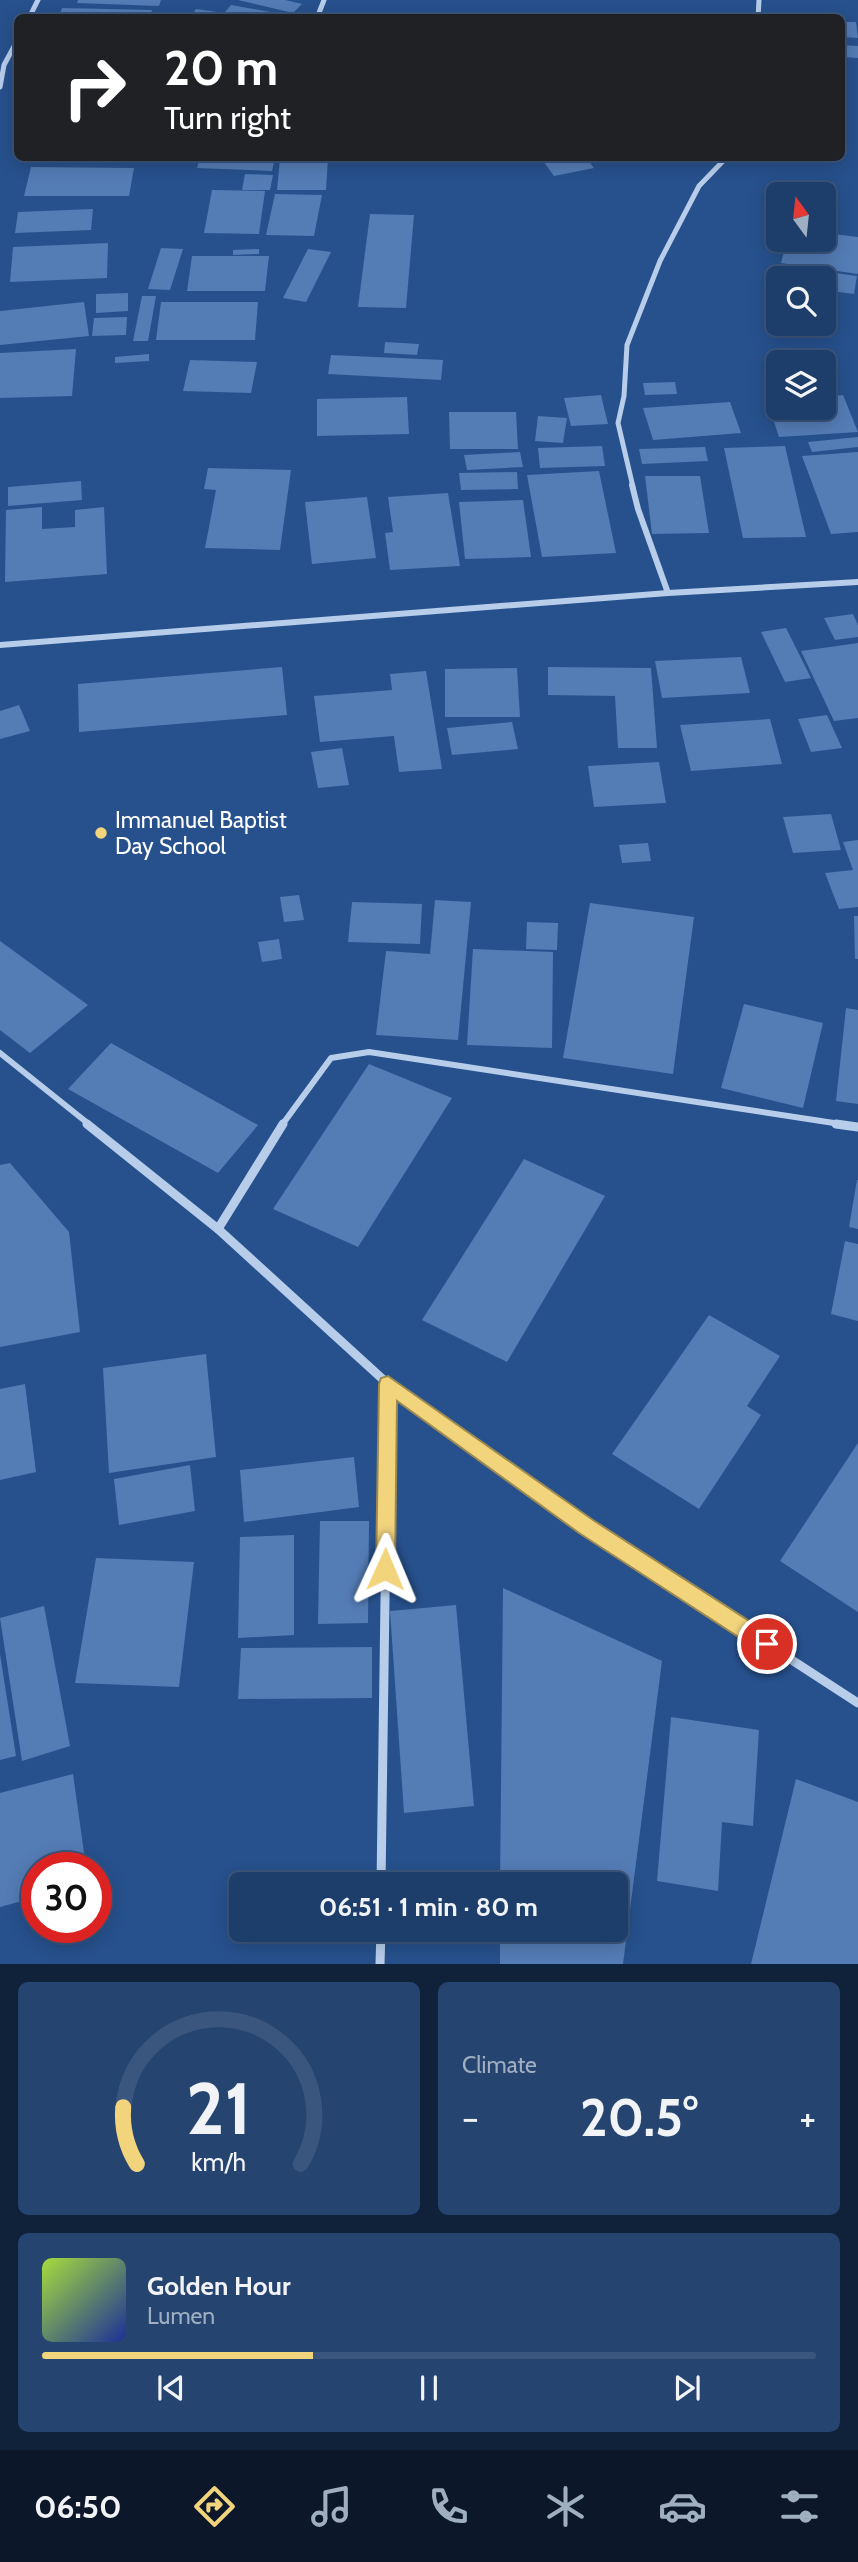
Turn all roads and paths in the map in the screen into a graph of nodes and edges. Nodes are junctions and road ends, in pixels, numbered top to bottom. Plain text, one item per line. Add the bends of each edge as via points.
1 (14, 47) edge
2 (0, 87) edge
3 (723, 161) edge
4 (858, 582) edge
5 (668, 593) junction
6 (0, 645) edge
7 (0, 1053) edge
8 (858, 1127) edge
9 (218, 1229) junction
10 (388, 1384) junction
11 (858, 1703) edge
12 (381, 1872) edge
13 (381, 1942) edge
14 (380, 1964) edge

1 - 2 street
3 - 5 street via 699,186 660,261 626,345 618,423 638,509
4 - 5 street
5 - 6 street
7 - 9 street
8 - 9 street via 369,1052 331,1058 293,1107
9 - 10 street
10 - 11 street via 586,1526
10 - 12 street
13 - 14 street

